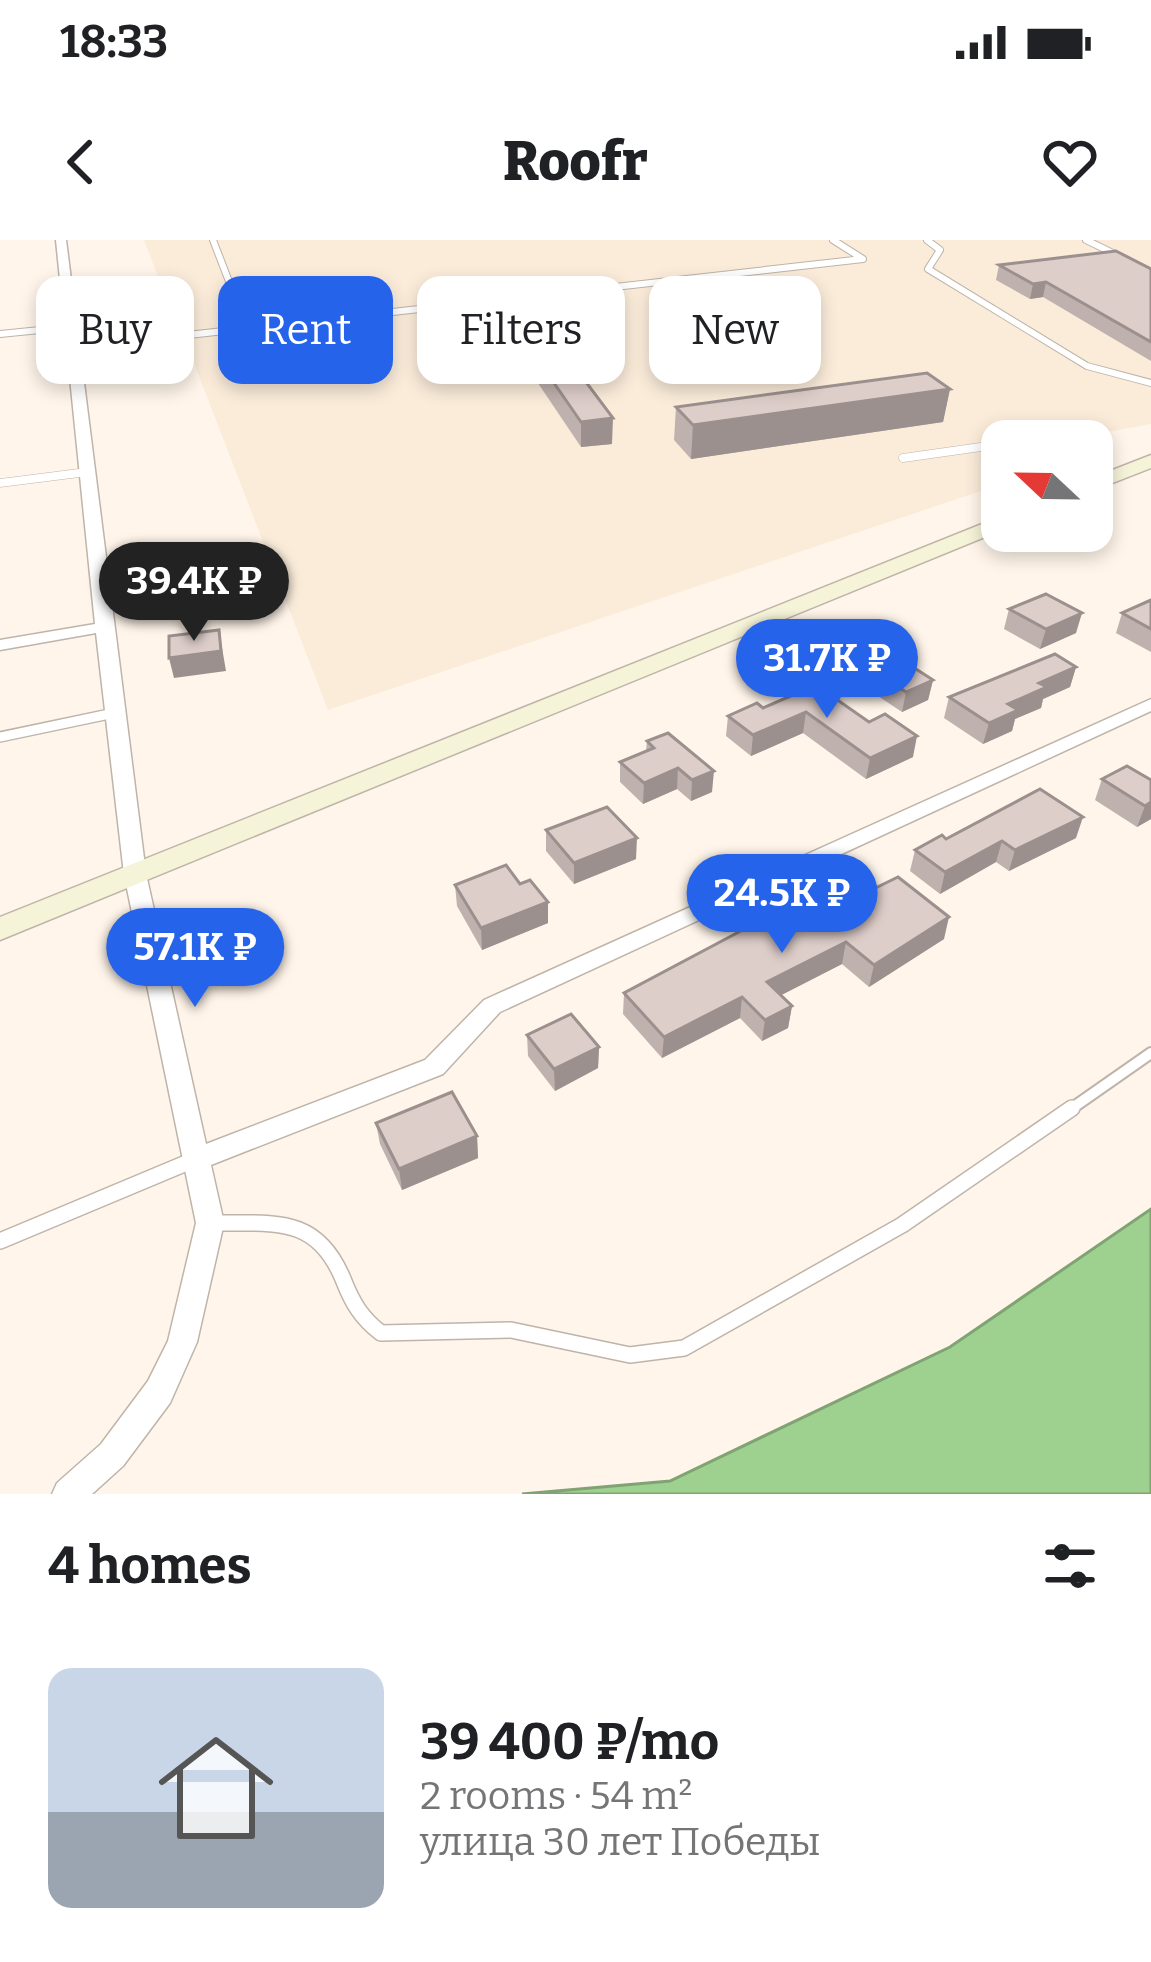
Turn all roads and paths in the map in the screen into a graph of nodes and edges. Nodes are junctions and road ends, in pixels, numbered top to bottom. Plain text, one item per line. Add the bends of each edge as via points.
1 (61, 240) edge
2 (213, 240) edge
3 (833, 240) edge
4 (927, 240) edge
5 (1087, 240) edge
6 (1130, 261) edge
7 (65, 276) edge
8 (227, 276) edge
9 (393, 312) edge
10 (36, 330) edge
11 (0, 334) edge
12 (1151, 383) edge
13 (77, 384) edge
14 (981, 447) edge
15 (903, 458) dead end
16 (1151, 461) edge
17 (87, 472) junction
18 (1113, 473) edge
19 (0, 483) edge
20 (981, 531) edge
21 (104, 627) junction
22 (0, 645) edge
23 (1151, 704) edge
24 (115, 712) junction
25 (0, 737) edge
26 (135, 874) junction
27 (0, 929) edge
28 (1151, 1052) edge
29 (197, 1159) junction
30 (210, 1222) junction
31 (0, 1241) edge
32 (68, 1494) edge

1 - 7 street
2 - 8 lane
3 - 9 lane via 863,259
4 - 12 lane via 940,250 925,268 1088,366
5 - 6 lane
10 - 11 lane
13 - 17 street
14 - 15 lane
16 - 18 street
17 - 19 lane
17 - 21 street
20 - 26 street
21 - 22 street
21 - 24 street
23 - 29 street via 492,1006 434,1067
24 - 25 lane
24 - 26 street
26 - 27 street
26 - 29 street
28 - 30 lane via 902,1226 684,1348 630,1355 512,1330 381,1333 362,1323 333,1250 314,1234
29 - 30 street
29 - 31 lane
30 - 32 street via 182,1342 159,1392 112,1455

